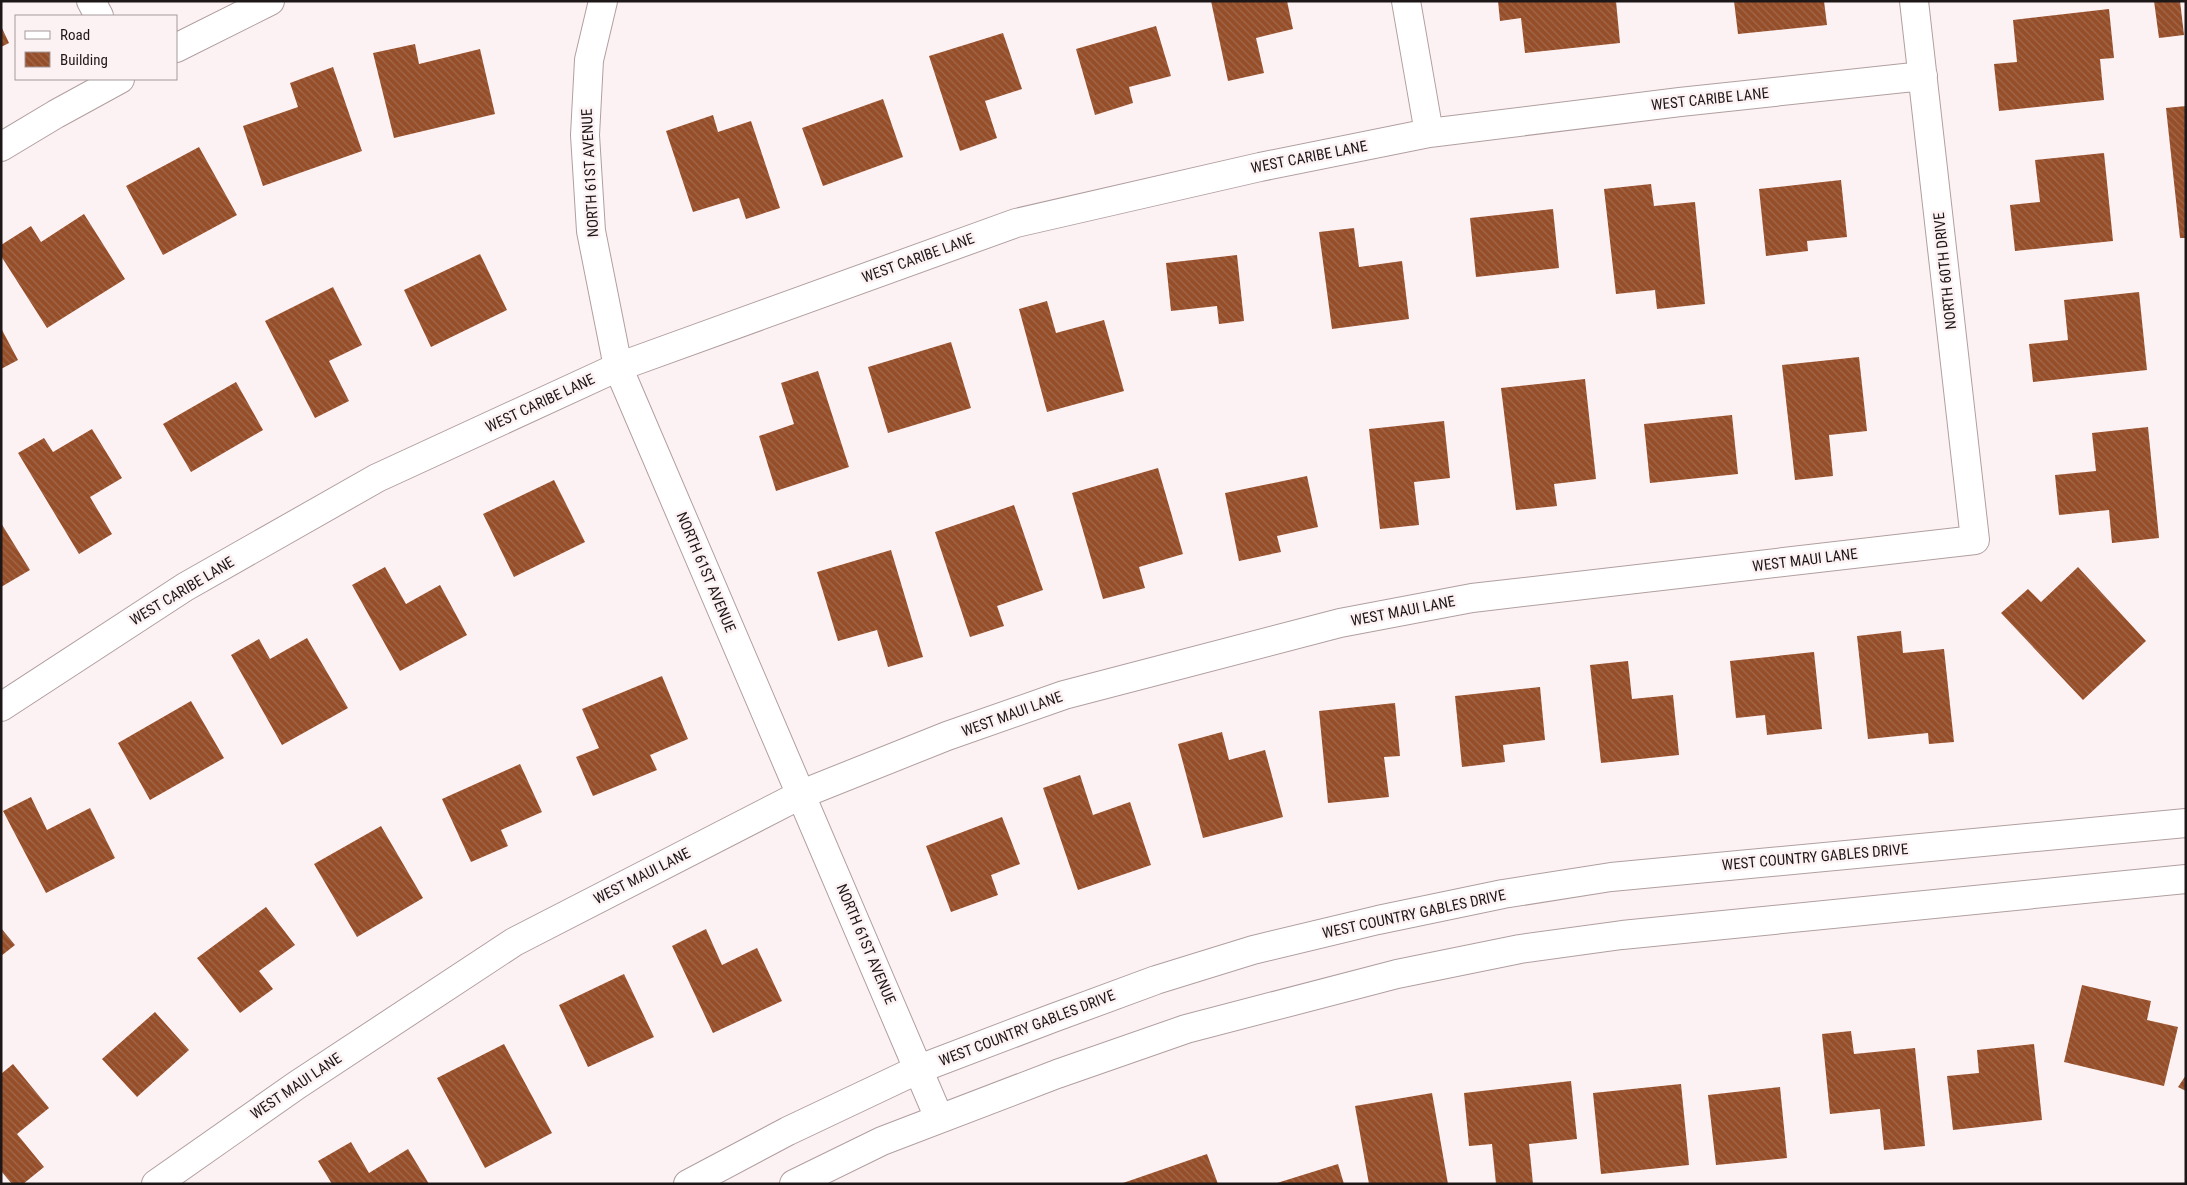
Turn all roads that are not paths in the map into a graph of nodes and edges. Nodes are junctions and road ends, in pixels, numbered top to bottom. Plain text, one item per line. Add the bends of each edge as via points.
1 (90, 1) edge
2 (270, 1) edge
3 (603, 1) edge
4 (1406, 1) edge
5 (1914, 1) edge
6 (99, 15) edge
7 (178, 47) edge
8 (1923, 76) junction
9 (118, 80) edge
10 (1429, 133) junction
11 (1, 147) edge
12 (618, 367) junction
13 (1975, 540) joint
14 (1, 707) edge
15 (802, 794) junction
16 (2186, 823) edge
17 (2186, 880) edge
18 (919, 1069) junction
19 (939, 1118) junction
20 (156, 1184) edge
21 (688, 1184) edge
22 (794, 1184) edge

1 - 6 street
2 - 7 street
3 - 12 street, NORTH 61ST AVENUE via 588,60 585,135 590,231
4 - 10 street
5 - 8 street, NORTH 60TH DRIVE
8 - 10 street, WEST CARIBE LANE
8 - 13 street, NORTH 60TH DRIVE
9 - 11 street
10 - 12 street, WEST CARIBE LANE via 1016,222
12 - 14 street, WEST CARIBE LANE via 378,478 185,587
12 - 15 street, NORTH 61ST AVENUE
13 - 15 street, WEST MAUI LANE via 1472,598 1340,623 1064,694
15 - 18 street, NORTH 61ST AVENUE
15 - 20 street, WEST MAUI LANE via 514,942 297,1085
16 - 18 street, WEST COUNTRY GABLES DRIVE via 1620,876 1503,894 1253,950 1156,980
17 - 19 street via 1520,949 1397,974 1186,1030
18 - 19 street, NORTH 61ST AVENUE
18 - 21 street, WEST COUNTRY GABLES DRIVE via 788,1131
19 - 22 street via 882,1141

